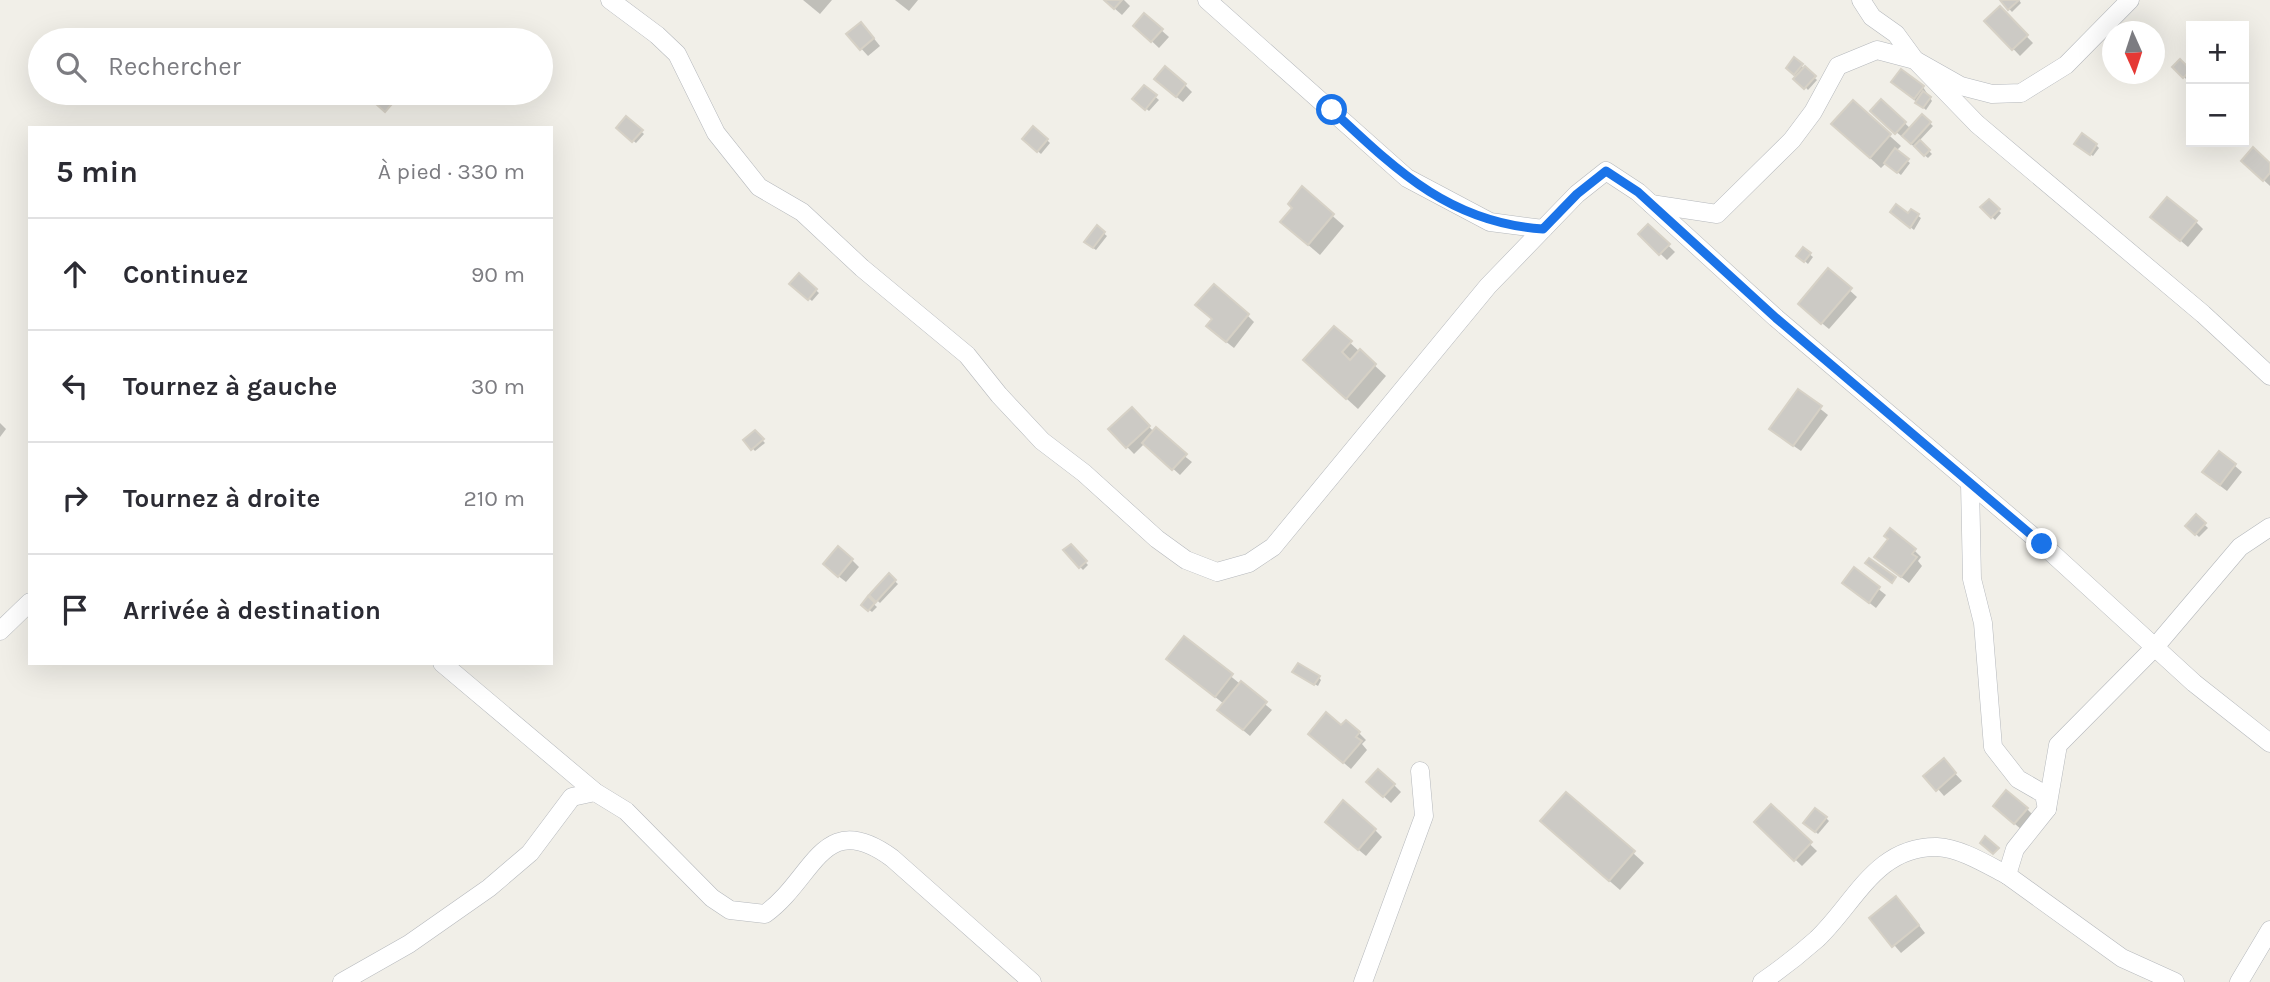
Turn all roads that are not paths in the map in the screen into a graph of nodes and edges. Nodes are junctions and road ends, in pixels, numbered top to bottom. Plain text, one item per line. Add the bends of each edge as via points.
1 (610, 0) edge
2 (1207, 0) edge
3 (1861, 0) edge
4 (2130, 0) edge
5 (1915, 60) junction
6 (1651, 204) junction
7 (1543, 229) junction
8 (2270, 376) edge
9 (1970, 483) junction
10 (2270, 527) edge
11 (28, 605) edge
12 (0, 631) edge
13 (2155, 647) junction
14 (444, 665) edge
15 (2270, 743) edge
16 (1420, 771) dead end
17 (595, 792) junction
18 (2048, 809) junction
19 (2007, 875) junction
20 (2270, 930) edge
21 (342, 982) edge
22 (1032, 982) edge
23 (1363, 982) edge
24 (1762, 982) edge
25 (2175, 982) edge
26 (2239, 982) edge

1 - 7 street via 677,54 716,133 759,187 802,212 967,355 1042,441 1157,539 1203,569 1228,571 1273,547 1488,286
2 - 7 street via 1407,178 1490,222
3 - 5 street
4 - 5 street via 2066,65 2021,93 1992,94 1961,86
5 - 6 street via 1877,50 1838,66 1792,140 1717,214
5 - 8 street via 1976,124 2195,307
6 - 7 street via 1606,171
6 - 9 street via 1776,318
9 - 13 street
9 - 18 street via 1972,579 1983,624 1993,747 2018,779 2044,794
10 - 13 street via 2240,547
11 - 12 street
13 - 15 street
13 - 18 street via 2058,745
14 - 17 street
16 - 23 street via 1424,816
17 - 21 street via 572,797 530,853 489,888 409,944
17 - 22 street via 626,811 712,898 745,913 765,914 781,903 828,846 855,837 871,843
18 - 19 street via 2015,849
19 - 24 street via 1975,858 1938,847 1906,851 1883,862 1817,939
19 - 25 street via 2122,958
20 - 26 street

